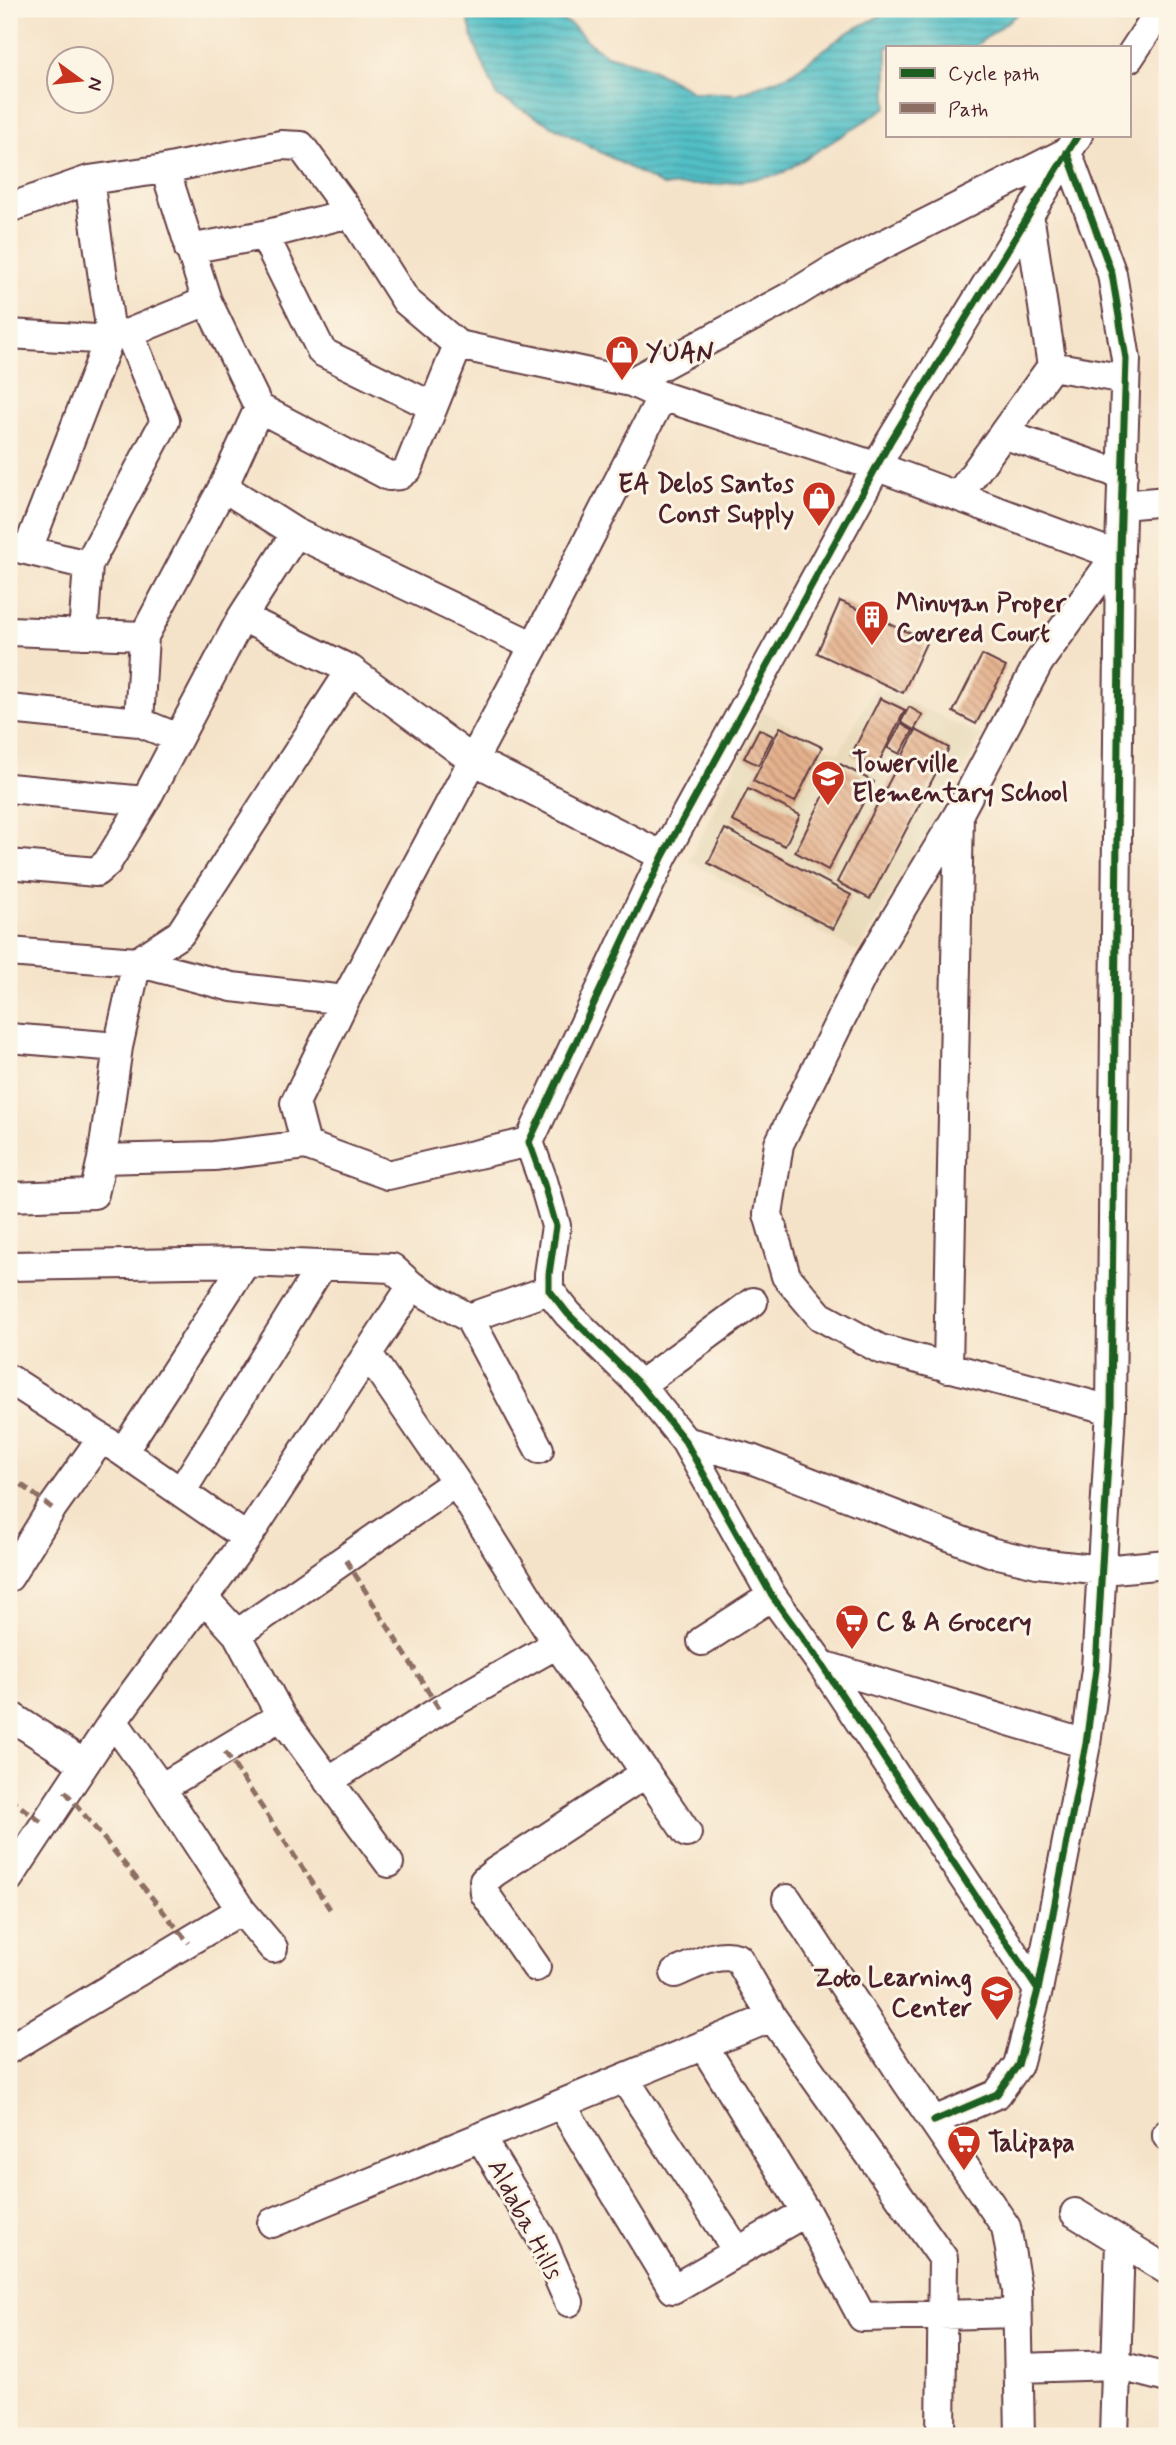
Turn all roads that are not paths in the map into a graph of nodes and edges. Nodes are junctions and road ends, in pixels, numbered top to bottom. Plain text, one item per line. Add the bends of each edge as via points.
1 (1161, 9) edge
2 (1130, 56) edge
3 (1072, 144) edge
4 (165, 169) junction
5 (89, 180) junction
6 (9, 208) edge
7 (350, 213) junction
8 (1029, 214) junction
9 (264, 235) junction
10 (189, 249) junction
11 (207, 301) junction
12 (9, 334) edge
13 (120, 334) junction
14 (458, 345) junction
15 (1052, 366) junction
16 (1125, 379) junction
17 (631, 382) junction
18 (662, 396) junction
19 (432, 406) junction
20 (259, 408) junction
21 (1003, 434) junction
22 (878, 467) junction
23 (1123, 475) junction
24 (223, 487) junction
25 (958, 496) junction
26 (1167, 501) edge
27 (1122, 505) junction
28 (296, 533) junction
29 (18, 548) edge
30 (1118, 552) junction
31 (88, 565) junction
32 (242, 617) junction
33 (9, 631) edge
34 (83, 634) junction
35 (144, 636) junction
36 (534, 646) junction
37 (351, 670) junction
38 (9, 709) edge
39 (139, 722) junction
40 (178, 738) junction
41 (471, 759) junction
42 (9, 788) edge
43 (145, 801) junction
44 (959, 813) junction
45 (663, 856) junction
46 (9, 864) edge
47 (9, 952) edge
48 (137, 962) junction
49 (345, 1000) junction
50 (9, 1038) edge
51 (118, 1047) junction
52 (529, 1142) junction
53 (306, 1146) junction
54 (102, 1159) junction
55 (9, 1197) edge
56 (246, 1262) junction
57 (322, 1265) junction
58 (9, 1266) edge
59 (412, 1286) junction
60 (549, 1290) junction
61 (753, 1302) dead end
62 (469, 1318) junction
63 (368, 1354) junction
64 (948, 1368) junction
65 (9, 1379) edge
66 (640, 1385) junction
67 (1111, 1410) junction
68 (685, 1441) junction
69 (112, 1445) junction
70 (539, 1449) dead end
71 (456, 1482) junction
72 (181, 1492) junction
73 (247, 1538) junction
74 (1167, 1564) edge
75 (1103, 1570) junction
76 (9, 1577) edge
77 (772, 1596) junction
78 (203, 1597) junction
79 (237, 1634) junction
80 (702, 1641) dead end
81 (556, 1644) junction
82 (822, 1665) junction
83 (9, 1714) edge
84 (281, 1716) junction
85 (113, 1721) junction
86 (1086, 1744) junction
87 (84, 1765) junction
88 (646, 1773) junction
89 (328, 1781) junction
90 (161, 1788) junction
91 (687, 1833) dead end
92 (389, 1863) dead end
93 (9, 1878) edge
94 (788, 1899) dead end
95 (241, 1910) junction
96 (273, 1948) dead end
97 (536, 1967) dead end
98 (675, 1973) dead end
99 (1038, 1990) junction
100 (772, 2017) junction
101 (703, 2045) junction
102 (9, 2049) edge
103 (624, 2078) junction
104 (561, 2104) junction
105 (934, 2121) junction
106 (481, 2137) junction
107 (806, 2213) junction
108 (1075, 2213) dead end
109 (272, 2224) dead end
110 (1120, 2241) junction
111 (738, 2252) junction
112 (1167, 2270) edge
113 (569, 2302) dead end
114 (1017, 2313) junction
115 (942, 2316) junction
116 (1116, 2365) junction
117 (1019, 2368) junction
118 (1167, 2378) edge
119 (941, 2436) edge
120 (1020, 2436) edge
121 (1114, 2436) edge

1 - 2 street
3 - 8 street
3 - 16 street via 1112,274
3 - 17 street
4 - 5 street
4 - 7 street via 281,145 301,146
4 - 10 street
5 - 6 street
5 - 13 street
7 - 9 street
7 - 14 street via 406,301
8 - 15 street
8 - 22 street
9 - 10 street
9 - 19 street via 322,352
10 - 11 street
11 - 13 street
11 - 20 street
12 - 13 street via 96,339
13 - 29 street
13 - 31 street via 165,421
14 - 17 street
14 - 19 street
15 - 16 street
15 - 21 street
16 - 23 street
17 - 18 street
18 - 22 street
18 - 36 street
19 - 20 street via 408,470 389,476
20 - 24 street
21 - 23 street
21 - 25 street
22 - 25 street
22 - 45 street
23 - 27 street
24 - 28 street
24 - 35 street
25 - 30 street
26 - 27 street
27 - 30 street
28 - 32 street
28 - 36 street
29 - 31 street
30 - 44 street via 1039,662
30 - 67 street
31 - 34 street
32 - 37 street
32 - 40 street
33 - 34 street
34 - 35 street
35 - 39 street
36 - 41 street
37 - 41 street
37 - 48 street via 180,934
38 - 39 street
39 - 40 street
40 - 43 street
41 - 45 street
41 - 49 street
42 - 43 street
43 - 46 street via 107,863 96,872
44 - 64 street
44 - 64 street via 868,964 779,1144 768,1214 786,1276 820,1316 880,1349
45 - 52 street
47 - 48 street
48 - 49 street via 232,987
48 - 51 street
49 - 53 street via 295,1103
50 - 51 street
51 - 54 street
52 - 53 street via 388,1175
52 - 60 street via 556,1226
53 - 54 street via 214,1156
54 - 55 street via 94,1194
56 - 57 street
56 - 58 street
56 - 69 street
57 - 59 street via 392,1268
57 - 72 street
59 - 62 street
59 - 63 street
60 - 62 street
60 - 66 street
61 - 66 street
62 - 70 street
63 - 71 street
63 - 73 street
64 - 67 street
65 - 69 street
66 - 68 street
67 - 75 street
68 - 75 street via 751,1459 990,1552
68 - 77 street
69 - 72 street
69 - 76 street via 52,1508
71 - 79 street
71 - 81 street
72 - 73 street
73 - 78 street
74 - 75 street
75 - 86 street
77 - 80 street
77 - 82 street
78 - 79 street
78 - 85 street
79 - 84 street
81 - 88 street
81 - 89 street
82 - 86 street
82 - 99 street
83 - 87 street
84 - 89 street
84 - 90 street
85 - 87 street
85 - 90 street
86 - 99 street
87 - 93 street
88 - 91 street
88 - 97 street via 484,1881 485,1894
89 - 92 street
90 - 95 street
94 - 105 street
95 - 96 street
95 - 102 street
98 - 100 street via 717,1956 738,1958
99 - 105 street via 1017,2065 997,2094
100 - 101 street
100 - 115 street via 943,2258
101 - 103 street
101 - 107 street
103 - 104 street
103 - 111 street
104 - 106 street
104 - 111 street via 673,2290
105 - 114 street via 1006,2227
106 - 109 street
106 - 113 street, Aldaba Hills via 540,2236
107 - 111 street
107 - 115 street via 862,2317
108 - 110 street
110 - 112 street
110 - 116 street
114 - 115 street
114 - 117 street
115 - 119 street
116 - 117 street
116 - 118 street
116 - 121 street
117 - 120 street

